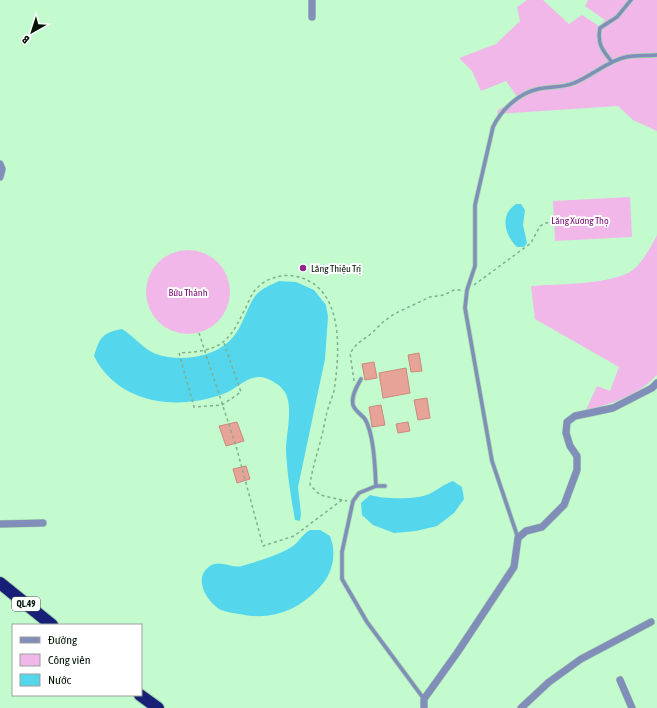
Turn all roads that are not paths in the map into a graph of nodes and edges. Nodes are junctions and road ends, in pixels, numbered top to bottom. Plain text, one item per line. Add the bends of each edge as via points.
1 (312, 0) edge
2 (631, 0) edge
3 (312, 17) dead end
4 (657, 55) edge
5 (612, 62) junction
6 (0, 164) edge
7 (0, 177) edge
8 (361, 379) dead end
9 (657, 384) edge
10 (376, 486) junction
11 (385, 486) dead end
12 (0, 524) edge
13 (43, 524) dead end
14 (518, 538) junction
15 (0, 583) edge
16 (651, 622) dead end
17 (51, 624) edge
18 (620, 680) dead end
19 (141, 696) edge
20 (424, 699) junction
21 (158, 708) edge
22 (424, 708) edge
23 (520, 708) edge
24 (632, 708) edge

1 - 3 street
2 - 5 lane via 617,17 600,28 601,48
4 - 5 lane via 627,57
5 - 14 lane via 575,83 538,89 506,107 498,115 475,205 475,266 467,290 465,308 492,461
6 - 7 street
8 - 10 lane via 355,389 353,404 367,426 374,456
9 - 14 street via 613,408 575,416 567,422 566,433 570,446 577,456 577,470 564,506 542,528 526,531
10 - 11 lane
10 - 20 lane via 358,493 353,501 342,552 342,579 368,622
12 - 13 street
14 - 20 street via 514,567 462,647
15 - 17 highway, QL.49
16 - 23 street via 581,659 549,682
18 - 24 street
19 - 21 highway
20 - 22 street

